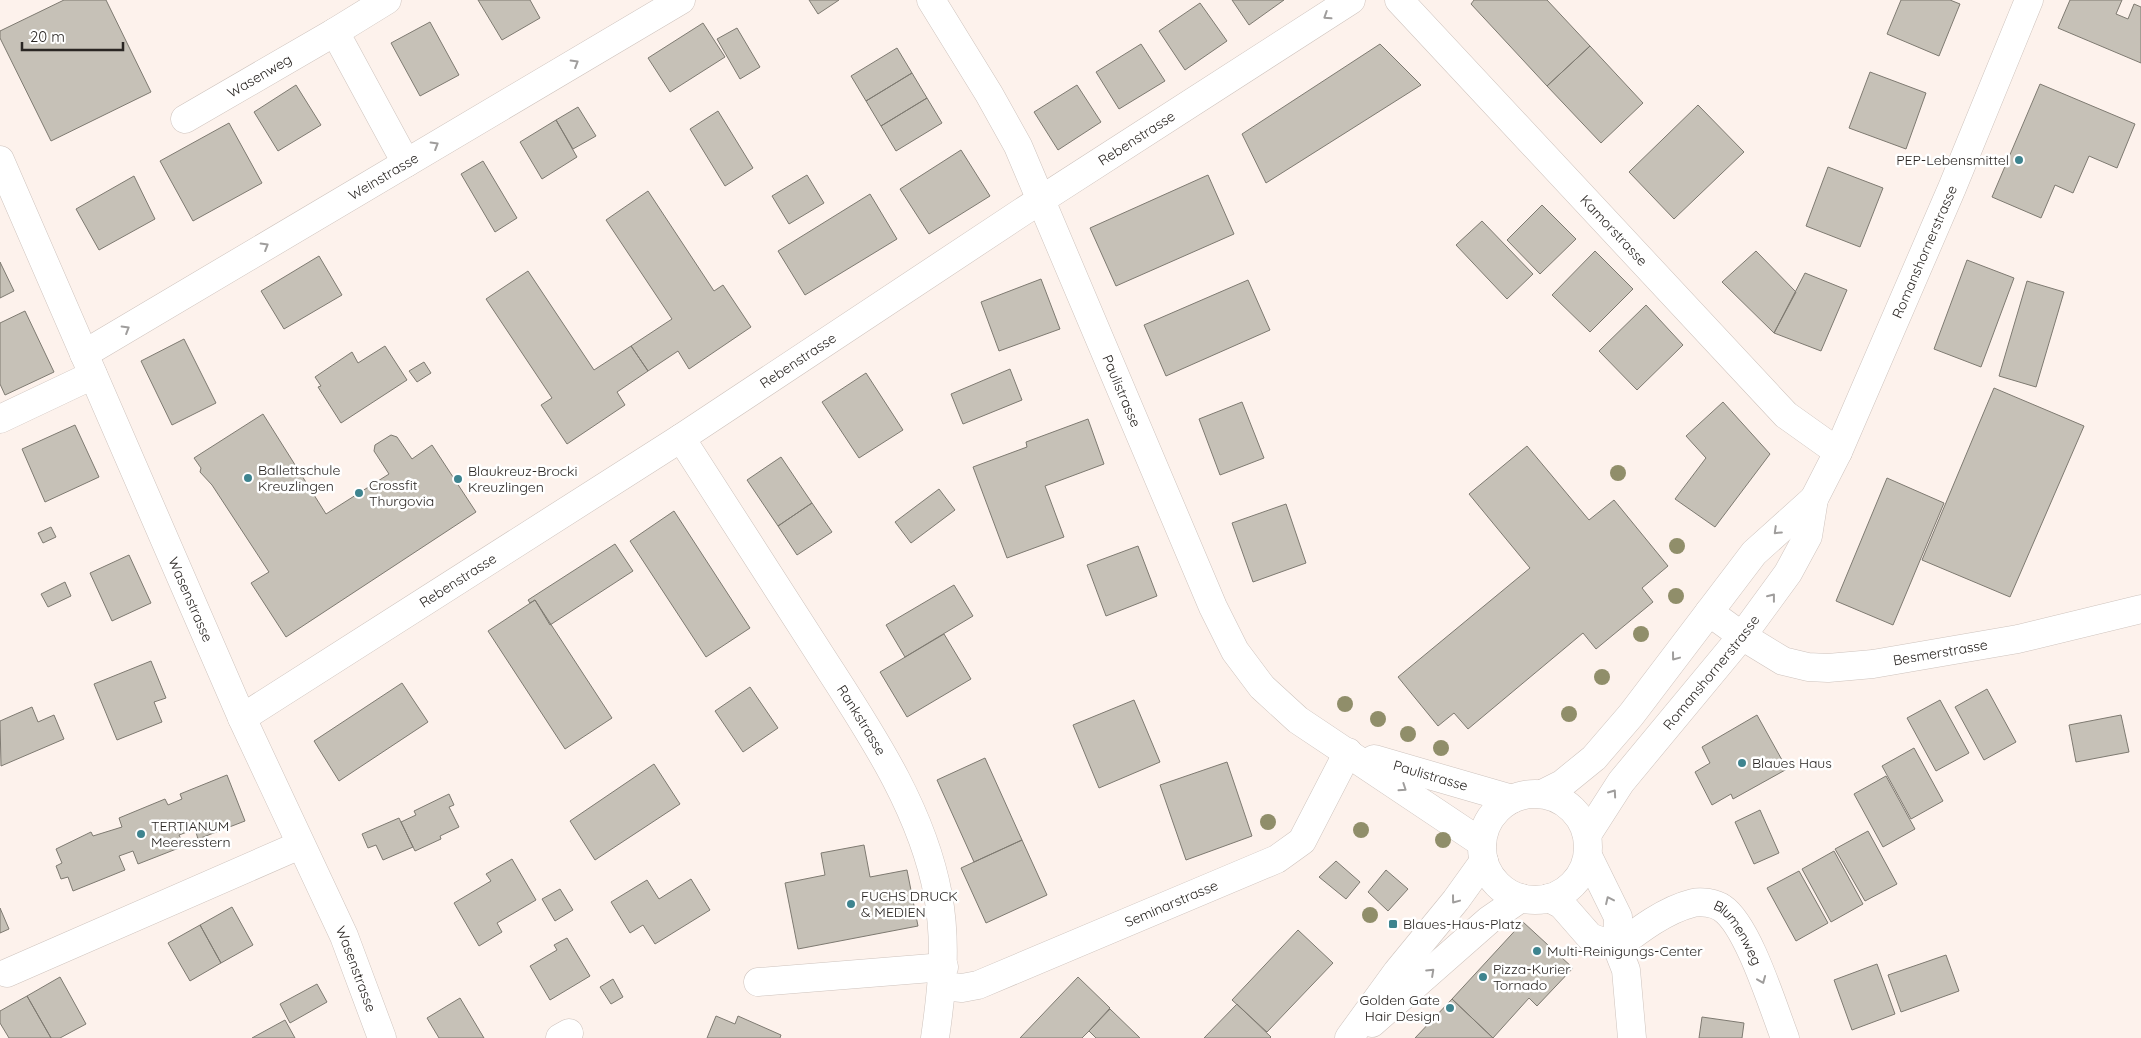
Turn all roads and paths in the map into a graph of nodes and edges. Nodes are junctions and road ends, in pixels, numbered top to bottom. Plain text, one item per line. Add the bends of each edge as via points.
1 (387, 0) edge
2 (681, 0) edge
3 (930, 0) edge
4 (1351, 0) edge
5 (1399, 0) edge
6 (2029, 0) edge
7 (335, 32) junction
8 (185, 119) dead end
9 (0, 160) edge
10 (406, 162) junction
11 (1040, 200) junction
12 (89, 364) junction
13 (0, 419) edge
14 (681, 438) junction
15 (1838, 452) junction
16 (1814, 499) junction
17 (2141, 609) edge
18 (1708, 612) junction
19 (1742, 636) junction
20 (242, 718) junction
21 (1348, 752) junction
22 (1542, 794) junction
23 (1512, 799) junction
24 (300, 845) junction
25 (1588, 845) junction
26 (1483, 852) junction
27 (1521, 898) junction
28 (1549, 898) junction
29 (1617, 947) junction
30 (7, 973) dead end
31 (943, 976) junction
32 (758, 982) dead end
33 (382, 1038) edge
34 (935, 1038) edge
35 (1349, 1038) edge
36 (1354, 1038) edge
37 (1632, 1038) edge
38 (1785, 1038) edge

1 - 7 street, Wasenweg
10 -> 2 street, Weinstrasse
3 - 11 street, Paulistrasse via 1018,146
4 -> 11 street, Rebenstrasse
5 - 15 street, Kamorstrasse via 1786,415
6 - 15 street, Romanshornerstrasse
7 - 8 street, Wasenweg
7 - 10 street
9 - 12 street, Wasenstrasse
12 -> 10 street, Weinstrasse
11 - 14 street, Rebenstrasse
11 - 21 street, Paulistrasse via 1235,651 1262,687 1298,720
12 - 13 street, Weinstrasse
12 - 20 street, Wasenstrasse
14 - 20 street, Rebenstrasse
14 - 31 street, Rankstrasse via 864,724 897,782 919,831 938,894 944,942
15 - 16 street, Romanshornerstrasse
16 -> 18 street, Romanshornerstrasse via 1754,553
19 -> 16 street, Romanshornerstrasse via 1788,574 1808,536
17 - 19 street, Besmerstrasse via 2018,639 1872,664 1828,668 1808,667 1783,660
18 - 19 street, Besmerstrasse
18 -> 22 street, Romanshornerstrasse via 1631,715 1594,758 1562,784
25 -> 19 street, Romanshornerstrasse via 1621,782
20 - 24 street, Wasenstrasse
21 - 23 street, Paulistrasse
21 -> 26 street, Paulistrasse
21 - 31 street, Seminarstrasse via 1302,840 1277,860 978,986 962,988
22 - 23 street via 1526,794
22 - 25 street via 1558,798 1571,807 1581,820
23 - 26 street via 1491,818 1485,830
24 - 30 street
24 - 33 street, Wasenstrasse via 344,936
25 - 28 street via 1584,870 1575,883
29 -> 25 street via 1618,917
26 - 27 street via 1488,871 1501,888
26 -> 35 street via 1456,900 1397,972
27 - 28 street
36 -> 27 street via 1476,931
28 - 29 street via 1562,905 1590,937
29 - 37 street via 1626,970
29 -> 38 street, Blumenweg via 1651,922 1692,904 1707,903 1722,908 1744,935
31 - 32 street, Seminarstrasse
31 - 34 street, Rankstrasse

